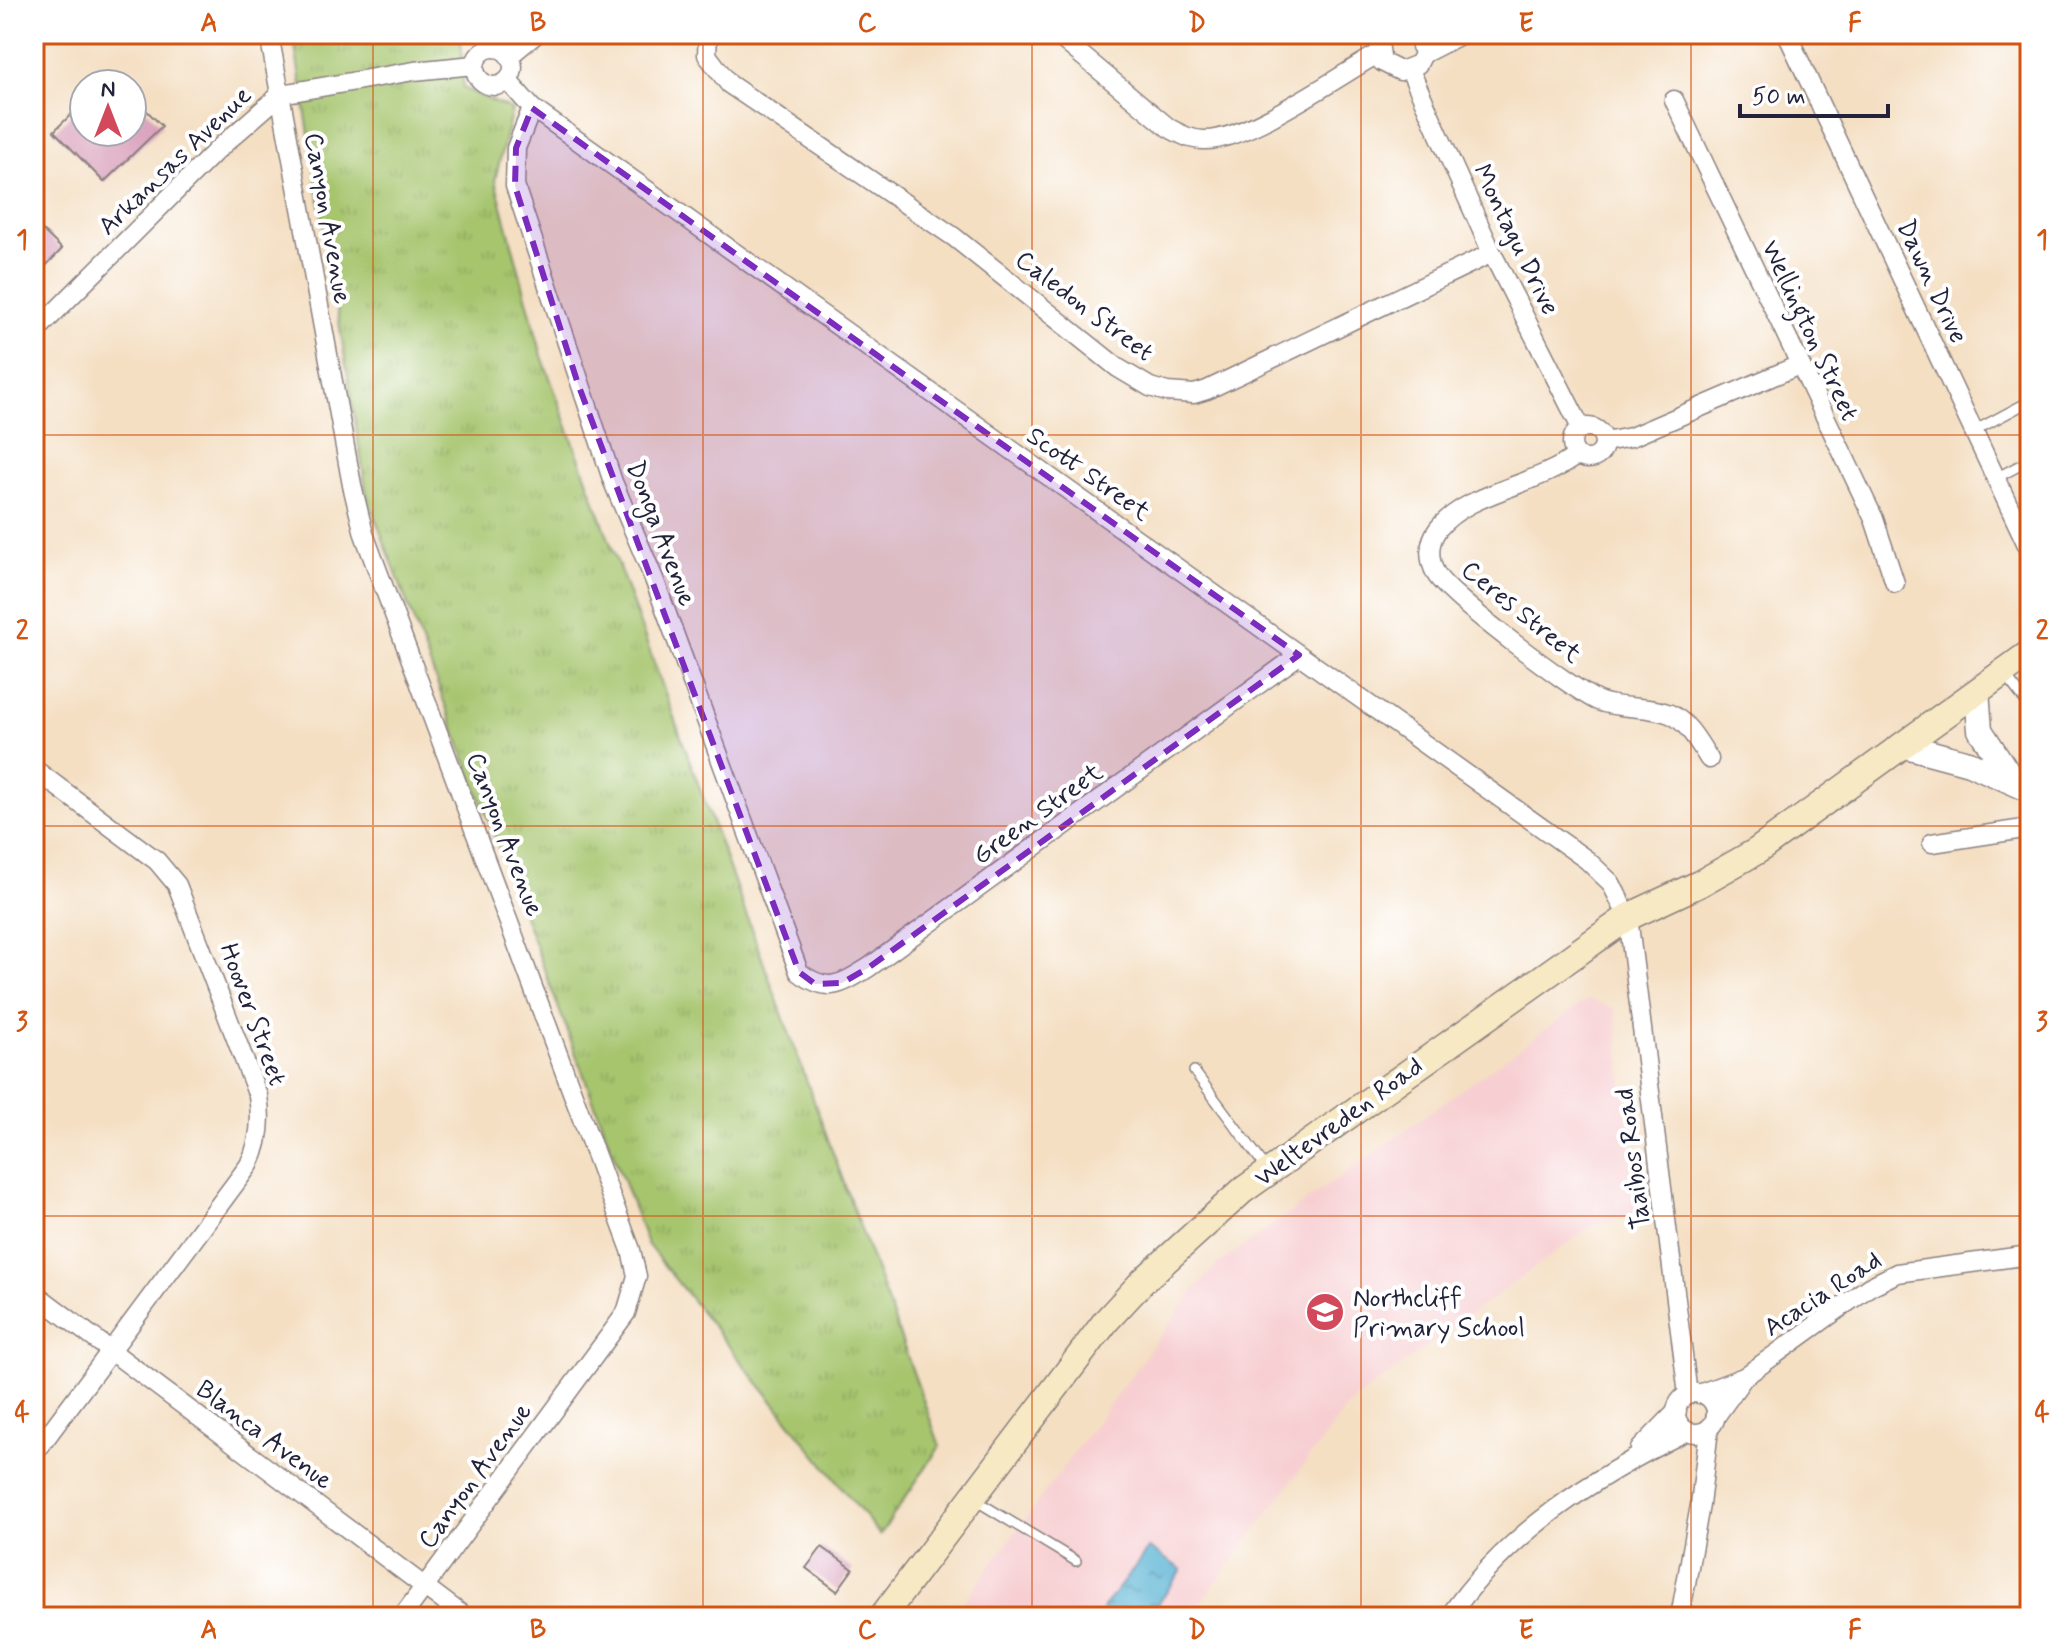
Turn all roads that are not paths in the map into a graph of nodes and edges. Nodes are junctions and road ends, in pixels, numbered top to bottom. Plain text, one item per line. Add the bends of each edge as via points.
1 (269, 34) edge
2 (536, 34) edge
3 (708, 34) edge
4 (1056, 34) edge
5 (1384, 34) edge
6 (1418, 34) edge
7 (1462, 34) edge
8 (1787, 34) edge
9 (489, 41) edge
10 (1379, 53) junction
11 (1423, 54) junction
12 (509, 56) junction
13 (474, 65) junction
14 (1410, 70) junction
15 (508, 81) junction
16 (281, 94) junction
17 (1674, 100) dead end
18 (532, 108) junction
19 (1492, 253) junction
20 (34, 333) edge
21 (1799, 365) junction
22 (2030, 401) edge
23 (1581, 428) junction
24 (1974, 431) junction
25 (1605, 442) junction
26 (1577, 455) junction
27 (2030, 460) edge
28 (1996, 478) junction
29 (2030, 551) edge
30 (1895, 583) dead end
31 (2030, 653) edge
32 (1299, 655) junction
33 (2003, 672) junction
34 (1977, 691) junction
35 (2030, 707) edge
36 (1902, 745) junction
37 (1709, 759) dead end
38 (34, 769) edge
39 (2021, 785) edge
40 (2030, 828) edge
41 (1932, 843) dead end
42 (1628, 917) junction
43 (799, 972) joint
44 (1194, 1071) dead end
45 (1269, 1171) junction
46 (2030, 1255) edge
47 (34, 1293) edge
48 (111, 1350) junction
49 (1744, 1377) junction
50 (1693, 1394) junction
51 (1677, 1411) junction
52 (1701, 1427) junction
53 (34, 1454) edge
54 (1636, 1454) junction
55 (972, 1498) junction
56 (1076, 1561) dead end
57 (425, 1587) junction
58 (402, 1617) edge
59 (465, 1617) edge
60 (882, 1617) edge
61 (1449, 1617) edge
62 (1680, 1617) edge

1 - 16 street, Canyon Avenue
2 - 12 street
3 - 19 street, Caledon Street via 707,55 729,84 954,237 1118,368 1167,392 1207,390
4 - 10 street via 1169,128 1203,141 1247,129
5 - 10 street
6 - 11 street
7 - 11 street
8 - 24 street, Dawn Drive
9 - 12 street
9 - 13 street
10 - 14 street via 1390,69
11 - 14 street
12 - 15 street via 513,71
13 - 15 street via 477,79 489,86
13 - 16 street, Arkansas Avenue
14 - 19 street, Montagu Drive
15 - 18 street, Scott Street
16 - 20 street, Arkansas Avenue via 217,150
16 - 57 street, Canyon Avenue via 364,534 553,1034 637,1276 626,1313
17 - 21 street, Wellington Street
18 - 32 street, Scott Street
18 - 43 street, Donga Avenue via 516,148 515,186 613,482
19 - 23 street, Montagu Drive
21 - 25 street via 1631,437
21 - 30 street, Wellington Street via 1874,519
22 - 24 lane
23 - 25 street via 1594,428
23 - 26 street via 1572,441
24 - 28 street, Dawn Drive
25 - 26 street via 1596,458
26 - 37 street, Ceres Street via 1447,520 1432,540 1435,573 1471,611 1582,692 1614,705 1671,715 1693,734
27 - 28 lane
28 - 29 street, Dawn Drive
31 - 33 main road, Weltevreden Road
32 - 42 street, Scott Street via 1587,860 1611,883
32 - 43 street, Green Street via 868,968 828,986
33 - 34 main road, Weltevreden Road
33 - 35 lane
34 - 36 main road, Weltevreden Road
34 - 39 street via 1980,730
36 - 39 street via 1937,752
36 - 42 main road, Weltevreden Road via 1757,851
38 - 48 street, Hoover Street via 157,861 177,885 260,1106 259,1136 249,1165
40 - 41 street
42 - 45 main road, Weltevreden Road
42 - 50 street, Taaibos Road
44 - 45 lane
45 - 55 main road, Weltevreden Road via 1184,1241 1106,1321
46 - 49 street, Acacia Road via 1897,1273
47 - 48 street, Blanca Avenue
48 - 53 street, Hoover Street
48 - 57 street, Blanca Avenue
49 - 50 street, Acacia Road
49 - 52 street, Acacia Road
50 - 51 street
50 - 52 street via 1712,1401
51 - 52 street via 1677,1419
51 - 54 street
52 - 54 street
52 - 62 street via 1700,1505
54 - 61 street via 1500,1553
55 - 56 lane
55 - 60 main road, Weltevreden Road
57 - 58 street, Canyon Avenue
57 - 59 street, Blanca Avenue

